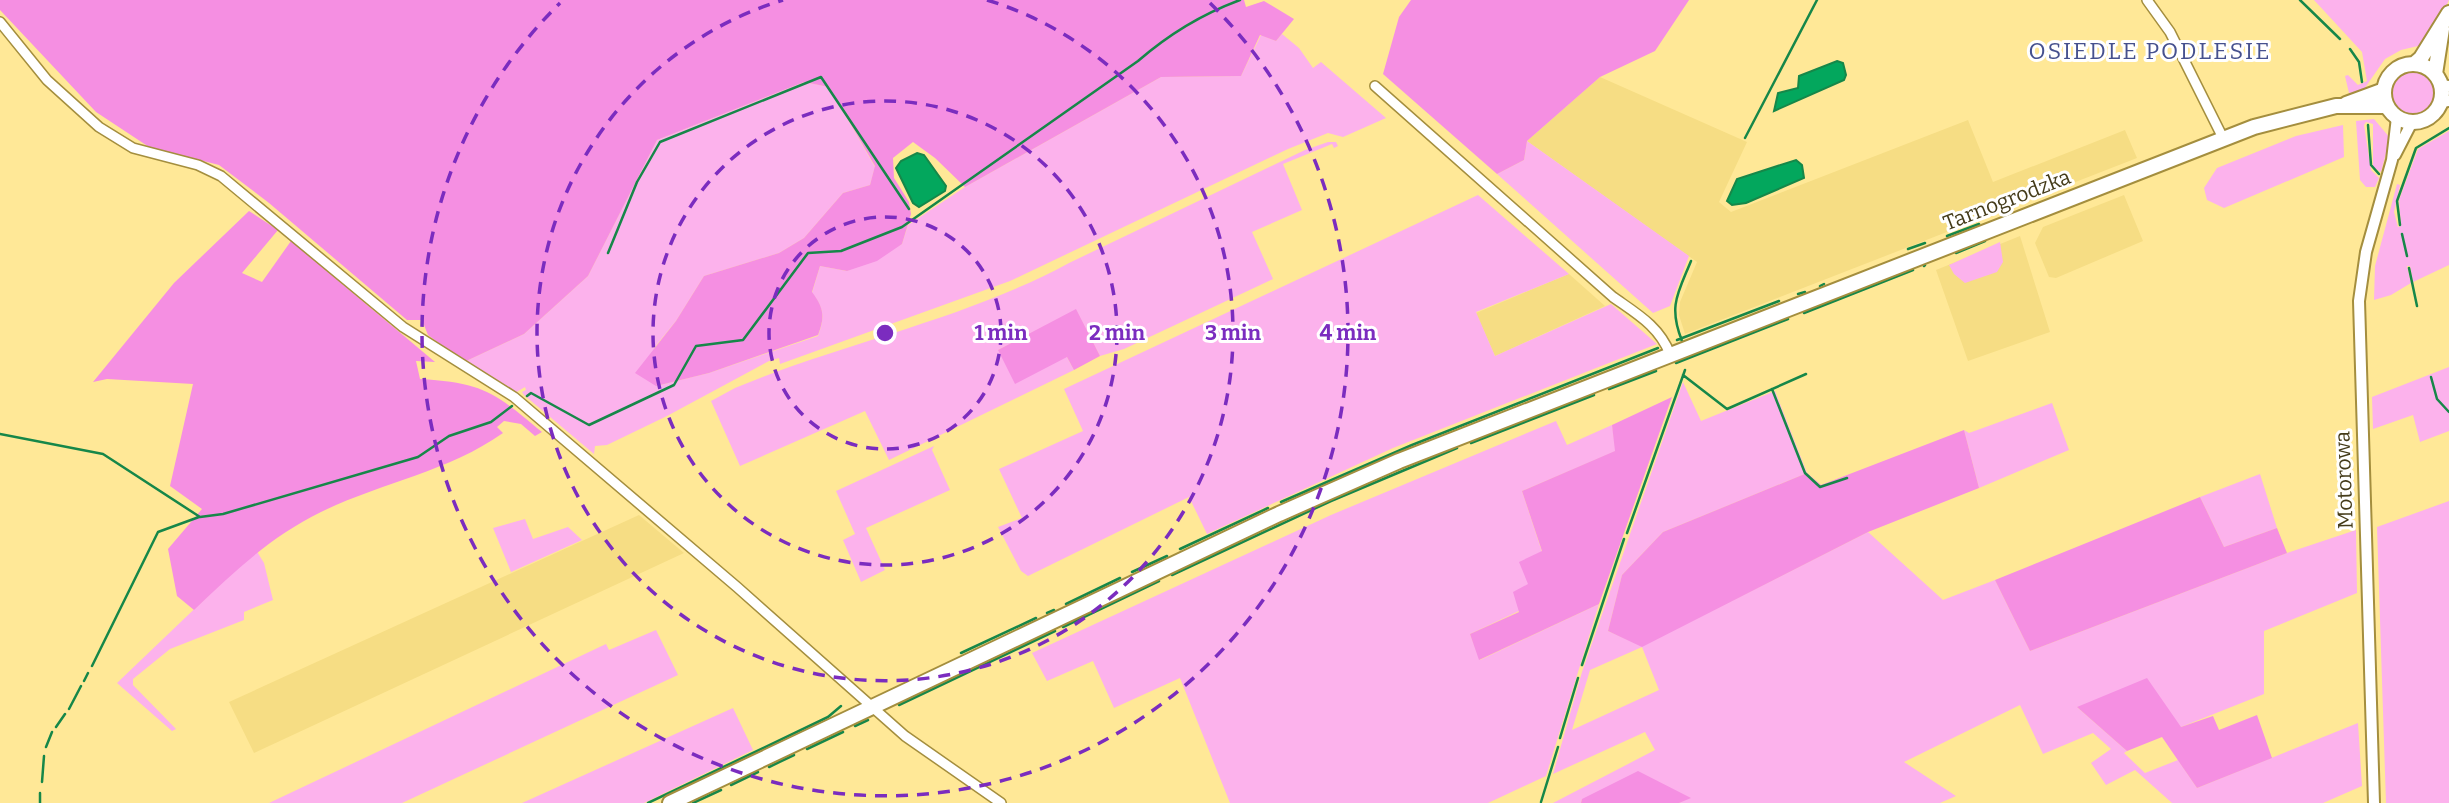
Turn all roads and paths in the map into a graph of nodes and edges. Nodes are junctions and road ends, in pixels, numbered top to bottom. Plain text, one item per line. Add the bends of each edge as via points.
1 (2147, 0) edge
2 (2449, 13) edge
3 (0, 22) edge
4 (2442, 27) junction
5 (2414, 64) junction
6 (2442, 82) edge
7 (1375, 86) dead end
8 (2384, 90) junction
9 (2445, 101) edge
10 (2346, 104) junction
11 (2387, 106) junction
12 (2397, 117) junction
13 (2412, 122) junction
14 (2223, 138) junction
15 (2392, 160) junction
16 (1671, 354) junction
17 (873, 706) junction
18 (670, 803) edge
19 (1002, 803) edge
20 (2374, 803) edge

1 - 14 street via 2165,23
2 - 4 main road
3 - 17 street via 47,80 99,127 133,148 198,165 221,176 403,327 514,397
4 - 5 main road
4 - 6 main road
5 - 6 main road
5 - 8 main road via 2394,71
6 - 9 main road
7 - 16 street via 1614,297 1648,321
8 - 10 main road, Tarnogrodzka
8 - 11 main road
9 - 13 main road via 2428,118
10 - 11 main road, Tarnogrodzka
10 - 14 main road, Tarnogrodzka via 2284,117
11 - 12 main road
12 - 13 main road
12 - 15 street, Motorowa
13 - 15 street, Motorowa
14 - 16 main road, Tarnogrodzka
15 - 20 street, Motorowa via 2366,252 2359,301
16 - 17 main road, Tarnogrodzka via 1336,488
17 - 18 main road, Tarnogrodzka
17 - 19 street via 912,742

